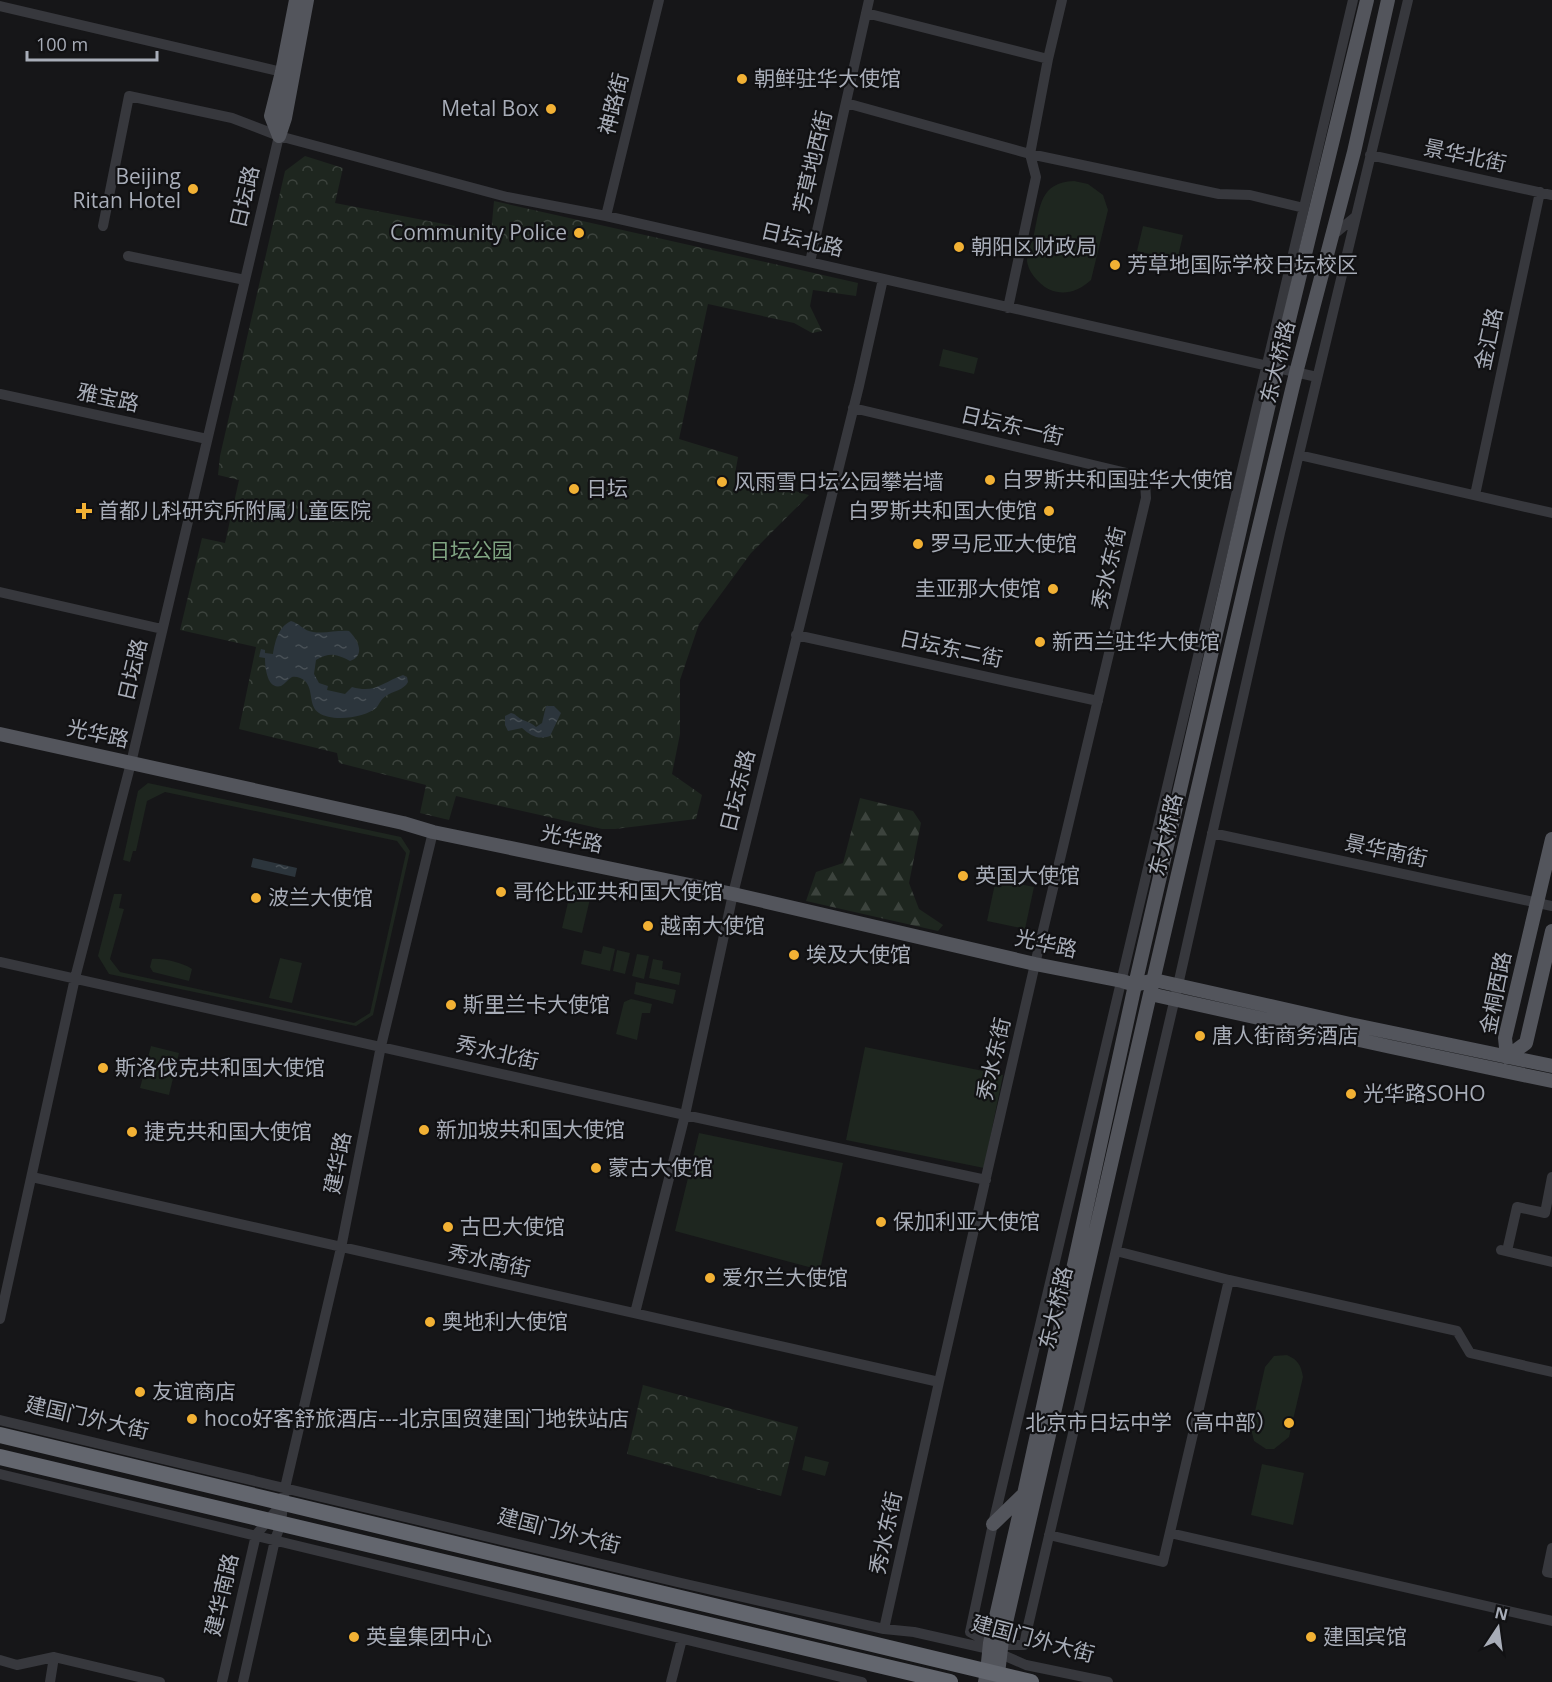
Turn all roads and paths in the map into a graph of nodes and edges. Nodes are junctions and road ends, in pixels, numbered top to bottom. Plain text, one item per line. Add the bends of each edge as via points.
1 (296, 0) edge
2 (307, 0) edge
3 (659, 0) edge
4 (869, 0) edge
5 (1062, 0) edge
6 (1353, 0) edge
7 (1367, 0) edge
8 (1388, 0) edge
9 (1408, 0) edge
10 (0, 6) edge
11 (866, 14) junction
12 (1048, 59) junction
13 (282, 72) junction
14 (846, 103) junction
15 (279, 136) junction
16 (1030, 154) junction
17 (1370, 155) junction
18 (1540, 192) junction
19 (1552, 195) edge
20 (1304, 207) junction
21 (606, 216) junction
22 (1355, 217) junction
23 (104, 226) dead end
24 (1332, 236) junction
25 (128, 256) dead end
26 (810, 262) junction
27 (884, 279) junction
28 (245, 280) junction
29 (1008, 308) junction
30 (1272, 367) junction
31 (1296, 373) junction
32 (1317, 377) junction
33 (0, 394) edge
34 (853, 408) junction
35 (207, 440) junction
36 (1299, 455) junction
37 (1475, 495) junction
38 (1146, 498) joint
39 (1552, 513) edge
40 (0, 592) edge
41 (162, 629) junction
42 (796, 635) junction
43 (1098, 700) junction
44 (0, 734) edge
45 (131, 763) junction
46 (434, 832) junction
47 (1212, 833) junction
48 (1552, 839) edge
49 (733, 894) junction
50 (1537, 903) junction
51 (1552, 906) edge
52 (1552, 931) edge
53 (0, 962) edge
54 (1035, 964) junction
55 (75, 978) junction
56 (1154, 980) junction
57 (1129, 983) junction
58 (1176, 992) junction
59 (1150, 994) junction
60 (381, 1046) junction
61 (1507, 1057) junction
62 (1552, 1066) edge
63 (1552, 1081) edge
64 (685, 1115) junction
65 (32, 1177) junction
66 (1552, 1177) edge
67 (986, 1180) junction
68 (341, 1248) junction
69 (1116, 1251) junction
70 (1552, 1262) edge
71 (1229, 1280) junction
72 (635, 1313) junction
73 (0, 1319) edge
74 (1552, 1372) edge
75 (939, 1382) junction
76 (0, 1420) edge
77 (0, 1435) edge
78 (0, 1457) edge
79 (0, 1474) edge
80 (1024, 1494) junction
81 (284, 1495) junction
82 (274, 1521) junction
83 (993, 1524) junction
84 (1170, 1533) junction
85 (256, 1535) junction
86 (1049, 1535) junction
87 (275, 1540) junction
88 (1552, 1548) edge
89 (1552, 1573) edge
90 (677, 1582) junction
91 (626, 1585) junction
92 (1552, 1621) edge
93 (884, 1629) junction
94 (682, 1640) junction
95 (995, 1648) junction
96 (54, 1657) junction
97 (0, 1660) edge
98 (992, 1677) edge
99 (50, 1682) edge
100 (160, 1682) edge
101 (222, 1682) edge
102 (243, 1682) edge
103 (671, 1682) edge
104 (862, 1682) edge
105 (950, 1682) edge
106 (1031, 1682) edge
107 (1108, 1682) edge

1 - 13 main road
2 - 15 main road
3 - 21 street, 神路街
4 - 11 street, 芳草地西街
5 - 12 street
6 - 20 street
7 - 30 main road, 东大桥路
8 - 24 main road, 东大桥路
9 - 17 street
10 - 13 street
11 - 12 street
11 - 14 street, 芳草地西街
12 - 16 street
13 - 15 main road via 272,116
14 - 16 street
14 - 26 street, 芳草地西街
15 - 21 street, 日坛北路 via 507,197
15 - 23 street, 日坛北路 via 231,118 129,96
15 - 28 street, 日坛路
16 - 20 street via 1219,194 1250,195
16 - 29 street via 1036,177
17 - 18 street, 景华北街
17 - 22 street
18 - 19 street, 景华北街
18 - 37 street, 金汇路
20 - 30 street
21 - 26 street, 日坛北路
22 - 24 street
22 - 32 street
24 - 31 main road, 东大桥路
25 - 28 street
26 - 27 street, 日坛北路
27 - 29 street, 日坛北路
27 - 34 street, 日坛东路
28 - 35 street, 日坛路
29 - 30 street, 日坛北路
30 - 31 street, 日坛北路
30 - 57 main road, 东大桥路
31 - 32 street, 日坛北路
31 - 56 main road, 东大桥路
32 - 36 street
33 - 35 street, 雅宝路
34 - 38 street, 日坛东一街 via 1131,474 1145,482
34 - 42 street, 日坛东路
35 - 41 street, 日坛路
36 - 37 street
36 - 47 street
37 - 39 street
38 - 43 street, 秀水东街
40 - 41 street
41 - 45 street, 日坛路
42 - 43 street, 日坛东二街
42 - 49 street, 日坛东路
43 - 54 street, 秀水东街
44 - 45 main road, 光华路
45 - 46 main road, 光华路
45 - 55 street, 日坛路
46 - 49 main road, 光华路
46 - 60 street, 建华路
47 - 50 street, 景华南街
47 - 58 street
48 - 50 main road, 金桐西路
49 - 54 main road, 光华路
49 - 64 street, 日坛东路
50 - 51 street, 景华南街
50 - 61 main road, 金桐西路 via 1505,1038
52 - 61 main road, 金桐西路 via 1526,1043
53 - 55 street, 秀水北街
54 - 57 main road, 光华路
54 - 67 street, 秀水东街
55 - 60 street, 秀水北街
55 - 65 street, 日坛路
56 - 57 main road, 光华路
56 - 58 main road, 光华路
56 - 59 main road, 东大桥路
57 - 59 street, 光华路
57 - 80 main road, 东大桥路
57 - 83 street
58 - 59 main road, 光华路
58 - 61 main road, 光华路
58 - 63 main road, 光华路 via 1391,1047
58 - 69 street
59 - 95 main road, 东大桥路
60 - 64 street, 秀水北街
60 - 68 street, 建华路
61 - 62 main road, 光华路
64 - 67 street, 秀水北街
64 - 72 street, 日坛东路
65 - 68 street, 秀水南街
65 - 73 street, 日坛路
66 - 70 street via 1545,1213 1516,1207 1504,1251
67 - 75 street, 秀水东街
68 - 72 street, 秀水南街
68 - 81 street, 建华路
69 - 71 street
69 - 86 street
71 - 74 street via 1457,1331 1470,1353
71 - 84 street
72 - 75 street, 秀水南街
75 - 93 street, 秀水东街
76 - 81 street, 建国门外大街
77 - 81 highway, 建国门外大街
78 - 82 highway
79 - 85 street
80 - 83 main road
80 - 95 main road, 东大桥路
81 - 82 street
81 - 90 street, 建国门外大街
81 - 91 highway, 建国门外大街
82 - 85 street, 建华南路
82 - 87 street, 建华南路
82 - 105 highway
83 - 95 street via 970,1632
84 - 86 street via 1163,1562
84 - 92 street
85 - 87 street
85 - 101 street, 建华南路
86 - 95 street via 1024,1645
87 - 94 street
87 - 102 street, 建华南路
88 - 89 street via 1547,1572
90 - 91 street
90 - 93 street, 建国门外大街
91 - 98 highway, 建国门外大街
93 - 95 street, 建国门外大街
94 - 103 street
94 - 104 street
95 - 98 main road, 东大桥路
95 - 107 street, 建国门外大街 via 1026,1665
96 - 97 street via 17,1665
96 - 99 street
96 - 100 street
98 - 106 highway, 建国门外大街

